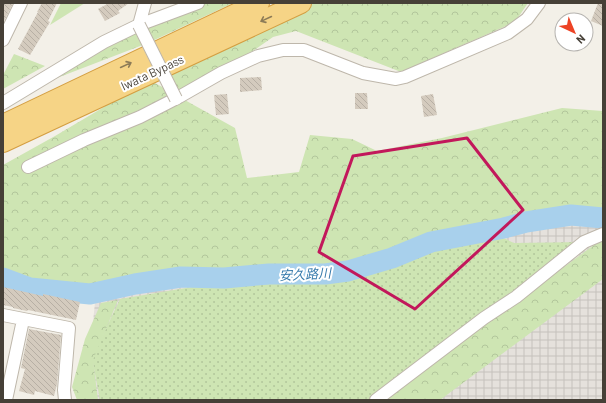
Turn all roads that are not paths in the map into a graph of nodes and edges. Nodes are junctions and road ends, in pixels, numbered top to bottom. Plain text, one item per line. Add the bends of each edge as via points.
1 (21, 3) edge
2 (145, 3) edge
3 (198, 3) edge
4 (259, 3) edge
5 (301, 3) edge
6 (539, 3) edge
7 (139, 25) junction
8 (3, 40) edge
9 (103, 85) junction
10 (176, 99) junction
11 (3, 103) edge
12 (3, 118) edge
13 (3, 125) edge
14 (3, 142) edge
15 (3, 155) edge
16 (28, 167) dead end
17 (603, 234) edge
18 (3, 315) edge
19 (23, 320) junction
20 (6, 400) edge
21 (65, 400) edge
22 (376, 400) edge

1 - 8 street
2 - 7 street
3 - 7 street
9 -> 4 highway, Iwata Bypass
5 -> 9 highway, Iwata Bypass
6 - 10 street via 528,19 508,33 405,77 396,79 363,73 304,50 283,50 258,56 221,73
7 - 10 street, bridge
7 - 11 street via 104,42
9 - 12 highway
9 - 13 highway, Iwata Bypass
9 - 14 highway, Iwata Bypass
9 - 15 highway
10 - 16 street
17 - 22 street via 584,242 516,297 484,318
18 - 19 street
19 - 20 street
19 - 21 street via 69,328

